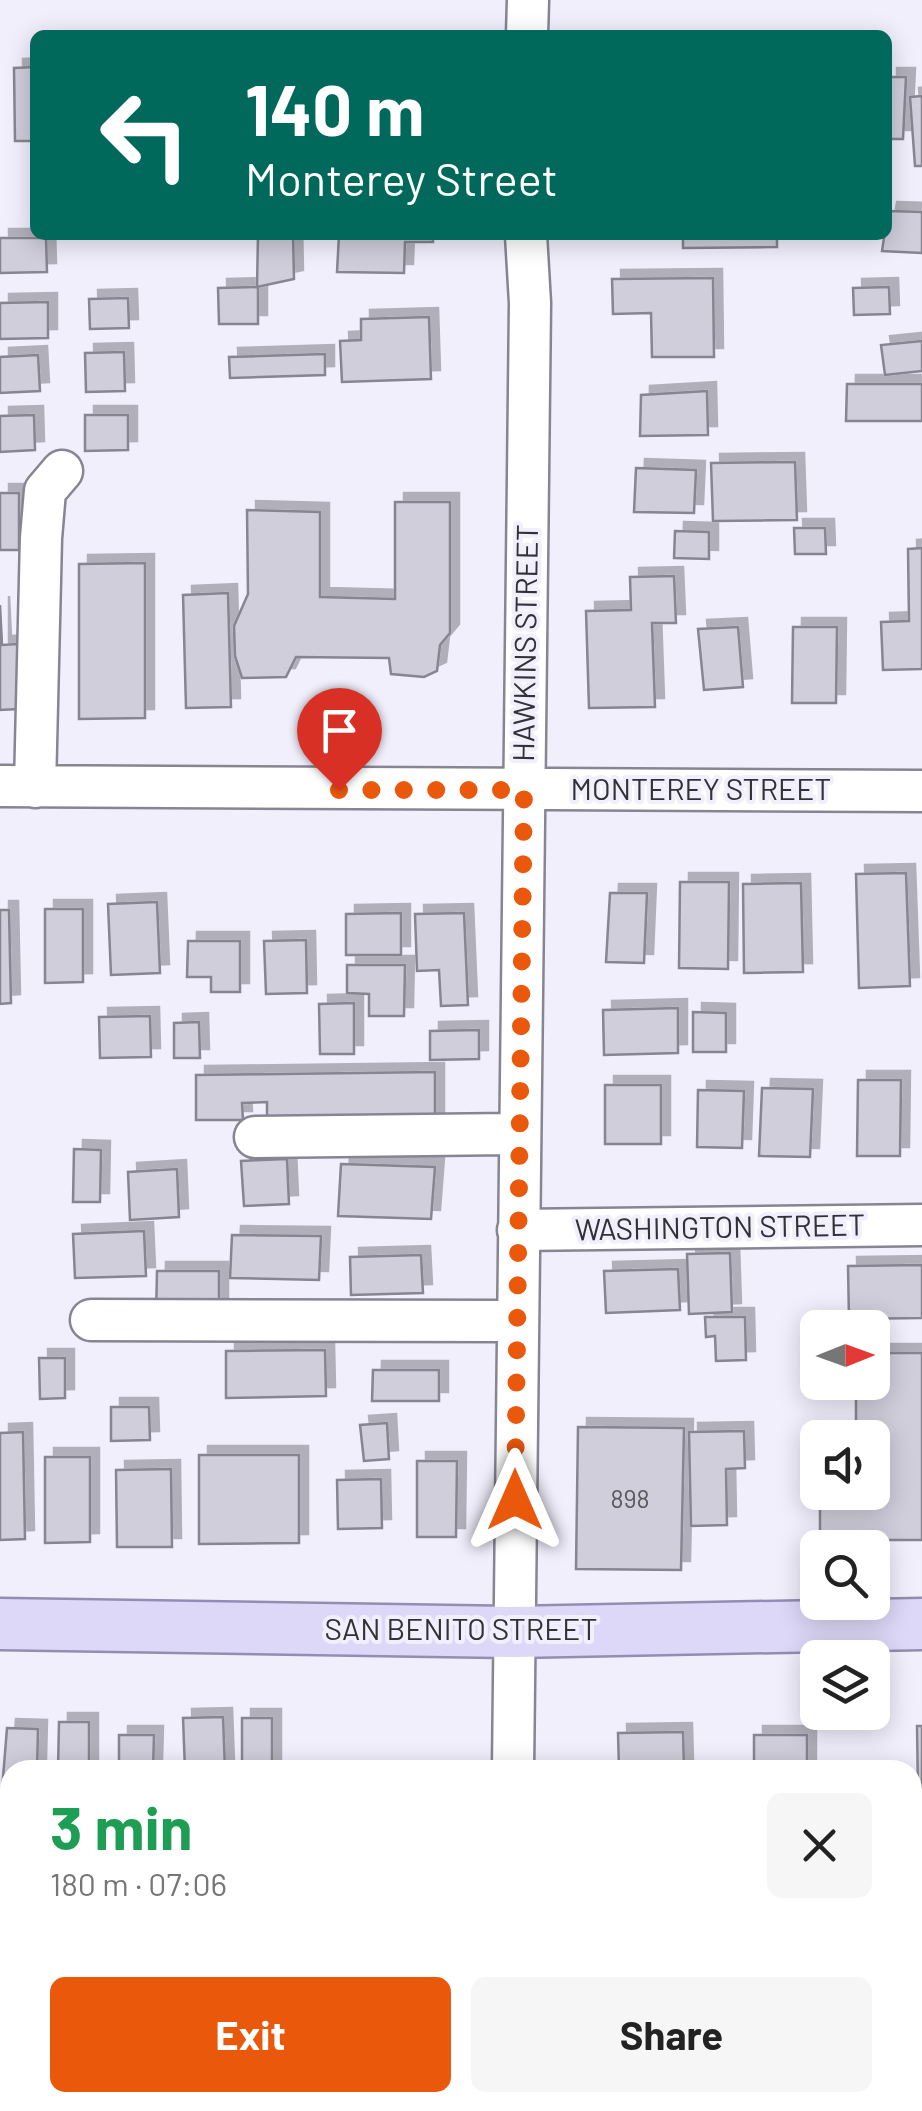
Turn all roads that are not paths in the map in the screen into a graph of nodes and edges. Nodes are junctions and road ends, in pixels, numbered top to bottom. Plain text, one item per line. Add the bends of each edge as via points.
1 (528, 0) edge
2 (528, 30) edge
3 (526, 240) edge
4 (62, 471) dead end
5 (18, 787) edge
6 (524, 790) junction
7 (922, 791) edge
8 (520, 1134) junction
9 (256, 1137) dead end
10 (922, 1225) edge
11 (518, 1230) junction
12 (91, 1320) dead end
13 (516, 1321) junction
14 (0, 1624) edge
15 (922, 1624) edge
16 (515, 1632) junction
17 (513, 1760) edge

1 - 2 street
3 - 6 street, HAWKINS STREET
4 - 5 street via 45,491
5 - 6 street, MONTEREY STREET
6 - 7 street, MONTEREY STREET
6 - 8 street, HAWKINS STREET
8 - 9 street
8 - 11 street, HAWKINS STREET
10 - 11 street, WASHINGTON STREET
11 - 13 street, HAWKINS STREET
12 - 13 street
13 - 16 street, HAWKINS STREET
14 - 16 main road, SAN BENITO STREET
15 - 16 main road, SAN BENITO STREET
16 - 17 street, HAWKINS STREET

